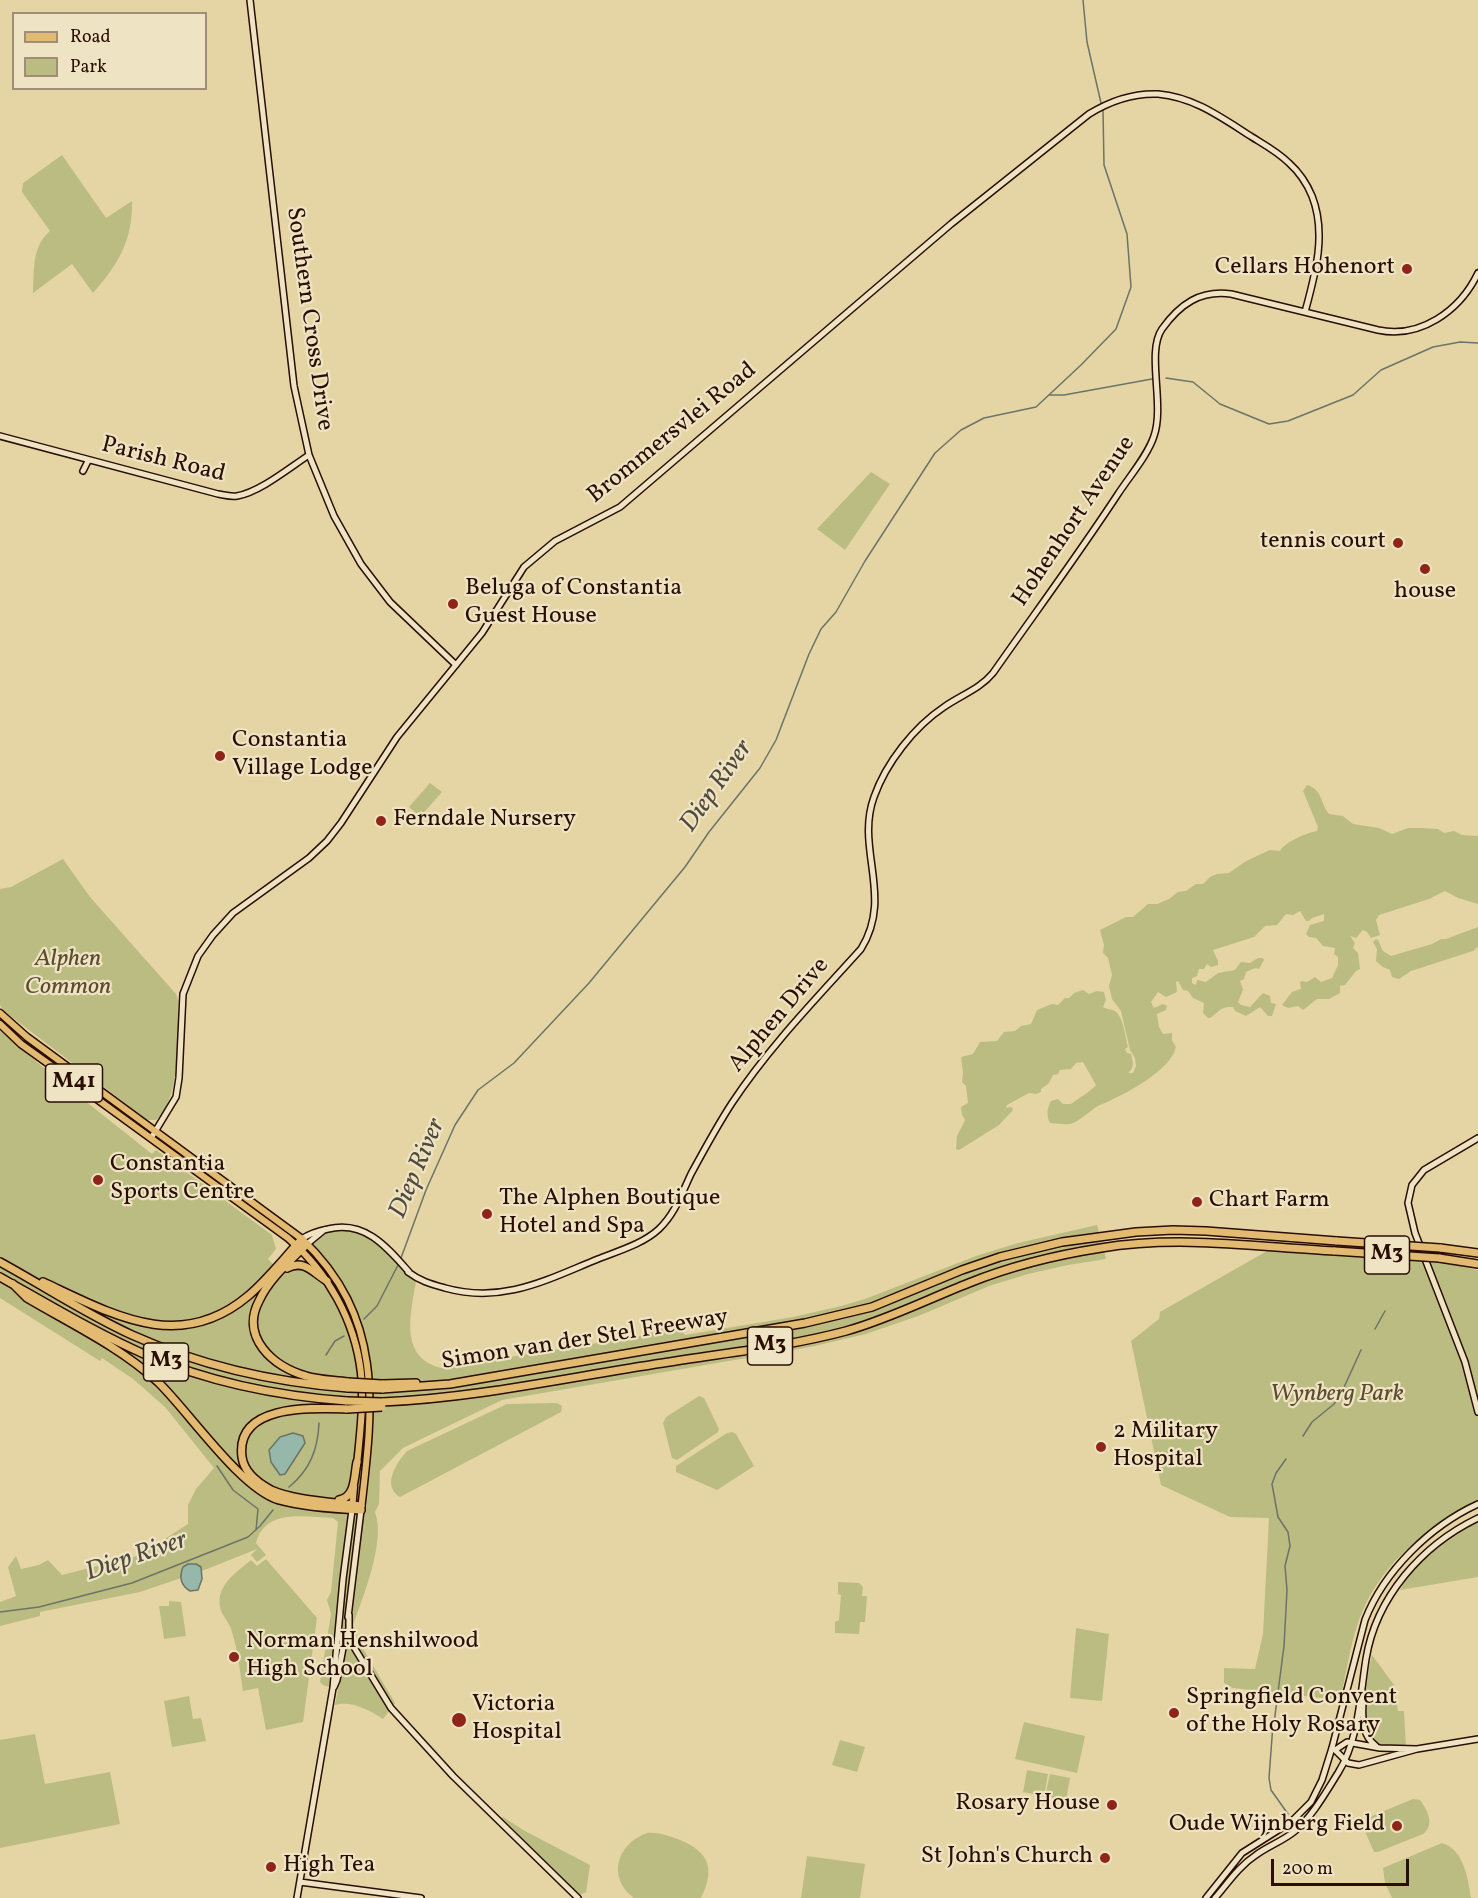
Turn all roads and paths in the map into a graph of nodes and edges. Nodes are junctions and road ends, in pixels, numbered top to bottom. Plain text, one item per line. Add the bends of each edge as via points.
1 (250, 0) edge
2 (1478, 273) edge
3 (1305, 312) junction
4 (0, 436) edge
5 (309, 455) junction
6 (88, 461) junction
7 (82, 471) dead end
8 (1024, 628) joint
9 (456, 665) junction
10 (0, 1013) edge
11 (0, 1024) edge
12 (155, 1132) junction
13 (1478, 1138) edge
14 (150, 1139) junction
15 (301, 1244) junction
16 (1478, 1253) edge
17 (1, 1263) edge
18 (1478, 1264) edge
19 (281, 1272) junction
20 (0, 1277) edge
21 (327, 1281) junction
22 (13, 1284) junction
23 (348, 1385) junction
24 (347, 1405) junction
25 (1478, 1412) edge
26 (357, 1462) junction
27 (318, 1500) junction
28 (1478, 1504) edge
29 (352, 1507) junction
30 (361, 1508) junction
31 (1478, 1518) edge
32 (349, 1615) junction
33 (341, 1620) junction
34 (344, 1641) junction
35 (354, 1649) junction
36 (1362, 1685) junction
37 (333, 1688) junction
38 (1338, 1724) junction
39 (1478, 1739) edge
40 (1352, 1742) junction
41 (1380, 1748) junction
42 (1417, 1749) junction
43 (1335, 1750) junction
44 (1344, 1761) junction
45 (1318, 1789) junction
46 (300, 1882) junction
47 (297, 1898) edge
48 (421, 1898) edge
49 (578, 1898) edge
50 (1206, 1898) edge
51 (1215, 1898) edge

1 - 5 street, Southern Cross Drive via 294,386
2 - 3 street, Hohenhort Avenue via 1461,299 1422,328 1386,332
3 - 8 street, Hohenhort Avenue via 1216,292 1194,298 1163,328 1157,344 1159,409 1154,438
3 - 9 street, Brommersvlei Road via 1315,276 1319,219 1307,186 1289,162 1212,112 1181,98 1146,94 1108,103 1084,117 951,224 621,507 541,551 524,567 482,633
4 - 6 street, Parish Road
5 - 6 street, Parish Road via 256,489 236,496 218,495
5 - 9 street, Southern Cross Drive via 334,516 368,573 410,623
6 - 7 street
8 - 15 street, Alphen Drive via 986,681 935,713 885,772 870,813 876,911 867,939 757,1068 707,1144 662,1225 642,1241 537,1284 486,1295 418,1281 385,1246 365,1232 348,1227 325,1229
9 - 12 street, Brommersvlei Road via 397,737 327,841 232,913 198,956 183,993 178,1088 172,1106
10 - 12 main road, M41
11 - 14 main road, M41 via 21,1044
12 - 14 street, Brommersvlei Road
12 - 15 main road, M41
13 - 25 street via 1419,1175 1408,1203 1415,1233 1465,1362
14 - 15 main road, M41
15 - 17 highway via 235,1306 206,1320 171,1326 150,1325 115,1315
15 - 19 highway
15 - 21 main road, M41
15 - 30 main road, M41 via 325,1264 342,1289 366,1352 370,1395
16 - 23 highway, Simon van der Stel Freeway / M3, bridge via 1206,1231 1137,1232 1062,1242 1000,1257 897,1298 839,1316 482,1379
17 - 23 highway, M3 via 105,1322 173,1352 255,1376 315,1385
18 - 24 highway, Simon van der Stel Freeway / M3, bridge via 1194,1242 1103,1247 1002,1271 844,1331 478,1394
19 - 21 highway via 302,1264
19 - 23 highway via 254,1312 257,1341 274,1360 294,1372
20 - 22 highway, M3
21 - 26 main road, M41 via 349,1323 358,1354 362,1395
22 - 24 highway, M3 via 100,1333 186,1370 276,1393
22 - 29 highway via 27,1298 144,1371 259,1490 278,1500
24 - 27 highway via 291,1409 267,1416 247,1433 242,1445 245,1467 262,1484 280,1493
26 - 27 highway via 348,1497
26 - 29 main road, M41
27 - 29 highway
28 - 38 street via 1426,1539 1375,1598 1365,1620
29 - 30 highway
29 - 33 street, M41
30 - 32 street, M41
31 - 36 street via 1435,1545 1392,1591 1373,1631
32 - 34 street, M41
32 - 35 street via 348,1633
33 - 34 street
33 - 37 street, M41
34 - 35 street
34 - 37 street, M41
35 - 49 street via 406,1727
36 - 40 street
36 - 41 street via 1365,1732 1369,1741
37 - 46 street, M41
38 - 43 street
38 - 45 street
39 - 42 street
40 - 41 street
40 - 43 street
40 - 44 street
41 - 42 street
42 - 44 street via 1364,1764
43 - 44 street
43 - 45 street
44 - 51 street via 1295,1831 1248,1860
45 - 50 street via 1300,1814 1242,1853
46 - 47 street, M41
46 - 48 street

